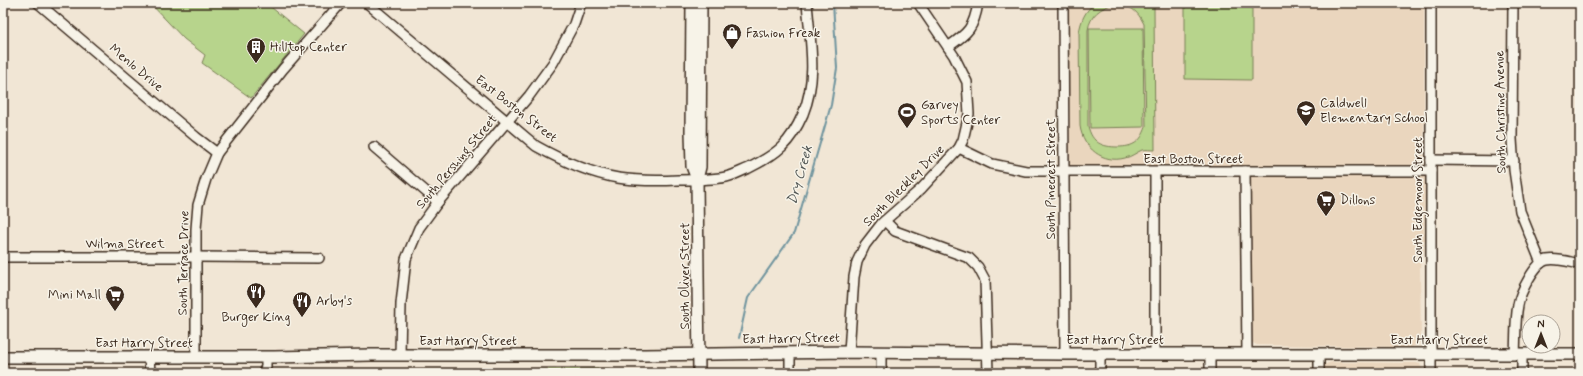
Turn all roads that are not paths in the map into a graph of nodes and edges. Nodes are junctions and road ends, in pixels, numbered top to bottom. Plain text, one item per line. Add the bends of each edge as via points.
1 (38, 3) edge
2 (341, 3) edge
3 (367, 3) edge
4 (581, 3) edge
5 (692, 3) edge
6 (701, 3) edge
7 (808, 3) edge
8 (918, 3) edge
9 (978, 3) edge
10 (1063, 3) edge
11 (1431, 3) edge
12 (1513, 3) edge
13 (948, 47) junction
14 (507, 122) junction
15 (374, 148) dead end
16 (960, 148) junction
17 (217, 153) junction
18 (1431, 160) junction
19 (1514, 162) junction
20 (1064, 171) junction
21 (1431, 171) junction
22 (1155, 172) junction
23 (1245, 172) junction
24 (697, 179) junction
25 (438, 202) junction
26 (885, 221) junction
27 (196, 256) junction
28 (3, 257) edge
29 (319, 258) dead end
30 (1541, 263) junction
31 (1580, 264) edge
32 (849, 352) junction
33 (881, 352) junction
34 (790, 353) junction
35 (699, 354) junction
36 (987, 354) junction
37 (1064, 354) junction
38 (1100, 354) junction
39 (1155, 354) junction
40 (1210, 354) junction
41 (1247, 354) junction
42 (1319, 354) junction
43 (1431, 354) junction
44 (1518, 354) junction
45 (1580, 354) edge
46 (400, 355) junction
47 (150, 356) junction
48 (3, 357) edge
49 (196, 357) junction
50 (266, 368) edge
51 (150, 373) edge
52 (699, 373) edge
53 (790, 373) edge
54 (881, 373) edge
55 (988, 373) edge
56 (1100, 373) edge
57 (1210, 373) edge
58 (1319, 373) edge
59 (1431, 373) edge
60 (1522, 373) edge

1 - 17 street, Menlo Drive
2 - 17 street, South Terrace Drive via 283,69
3 - 14 street, East Boston Street
4 - 14 street, South Pershing Street via 574,24 553,63
5 - 24 main road, South Oliver Street via 692,166
6 - 24 main road, South Oliver Street via 700,167
7 - 24 street, East Boston Street via 812,53 810,89 803,113 790,138 775,154 737,174
8 - 13 street, South Bleckley Drive
9 - 13 street via 976,16 967,33
10 - 20 street, South Pinecrest Street
11 - 18 street, South Edgemoor Street
12 - 19 street, South Christine Avenue
13 - 16 street, South Bleckley Drive via 967,82 969,114
14 - 24 street, East Boston Street via 536,146 561,160 616,178 653,181
14 - 25 street, South Pershing Street
15 - 25 street
16 - 20 street, East Boston Street via 992,164 1026,171
16 - 26 street, South Bleckley Drive
17 - 27 street, South Terrace Drive via 198,205
18 - 19 street
18 - 21 street, South Edgemoor Street
19 - 30 street, South Christine Avenue via 1520,211
20 - 22 street, East Boston Street
20 - 37 street, South Pinecrest Street
21 - 23 street, East Boston Street
21 - 43 street, South Edgemoor Street
22 - 23 street, East Boston Street
22 - 39 street
23 - 41 street
24 - 35 main road, South Oliver Street
25 - 46 street, South Pershing Street via 419,228 406,259 401,304
26 - 32 street, South Bleckley Drive via 865,245 858,262 854,277
26 - 36 street via 895,231 969,258 978,267 985,280
27 - 28 street, Wilma Street
27 - 29 street, Wilma Street
27 - 49 street, South Terrace Drive
30 - 31 street via 1561,259
30 - 44 street via 1527,282 1518,304
32 - 33 main road, East Harry Street
32 - 34 main road, East Harry Street
33 - 36 main road, East Harry Street
33 - 54 street
34 - 35 main road, East Harry Street
34 - 53 street
35 - 46 main road, East Harry Street
35 - 52 main road, South Oliver Street
36 - 37 main road, East Harry Street
36 - 55 street
37 - 38 main road, East Harry Street
38 - 39 main road, East Harry Street
38 - 56 street
39 - 40 main road, East Harry Street
40 - 41 main road, East Harry Street
40 - 57 street
41 - 42 main road, East Harry Street
42 - 43 main road, East Harry Street
42 - 58 street
43 - 44 main road, East Harry Street
43 - 59 street, South Edgemoor Street
44 - 45 main road, East Harry Street
44 - 60 street
46 - 50 main road, East Harry Street
47 - 48 main road, East Harry Street
47 - 49 main road, East Harry Street
47 - 51 street
49 - 50 main road, East Harry Street

